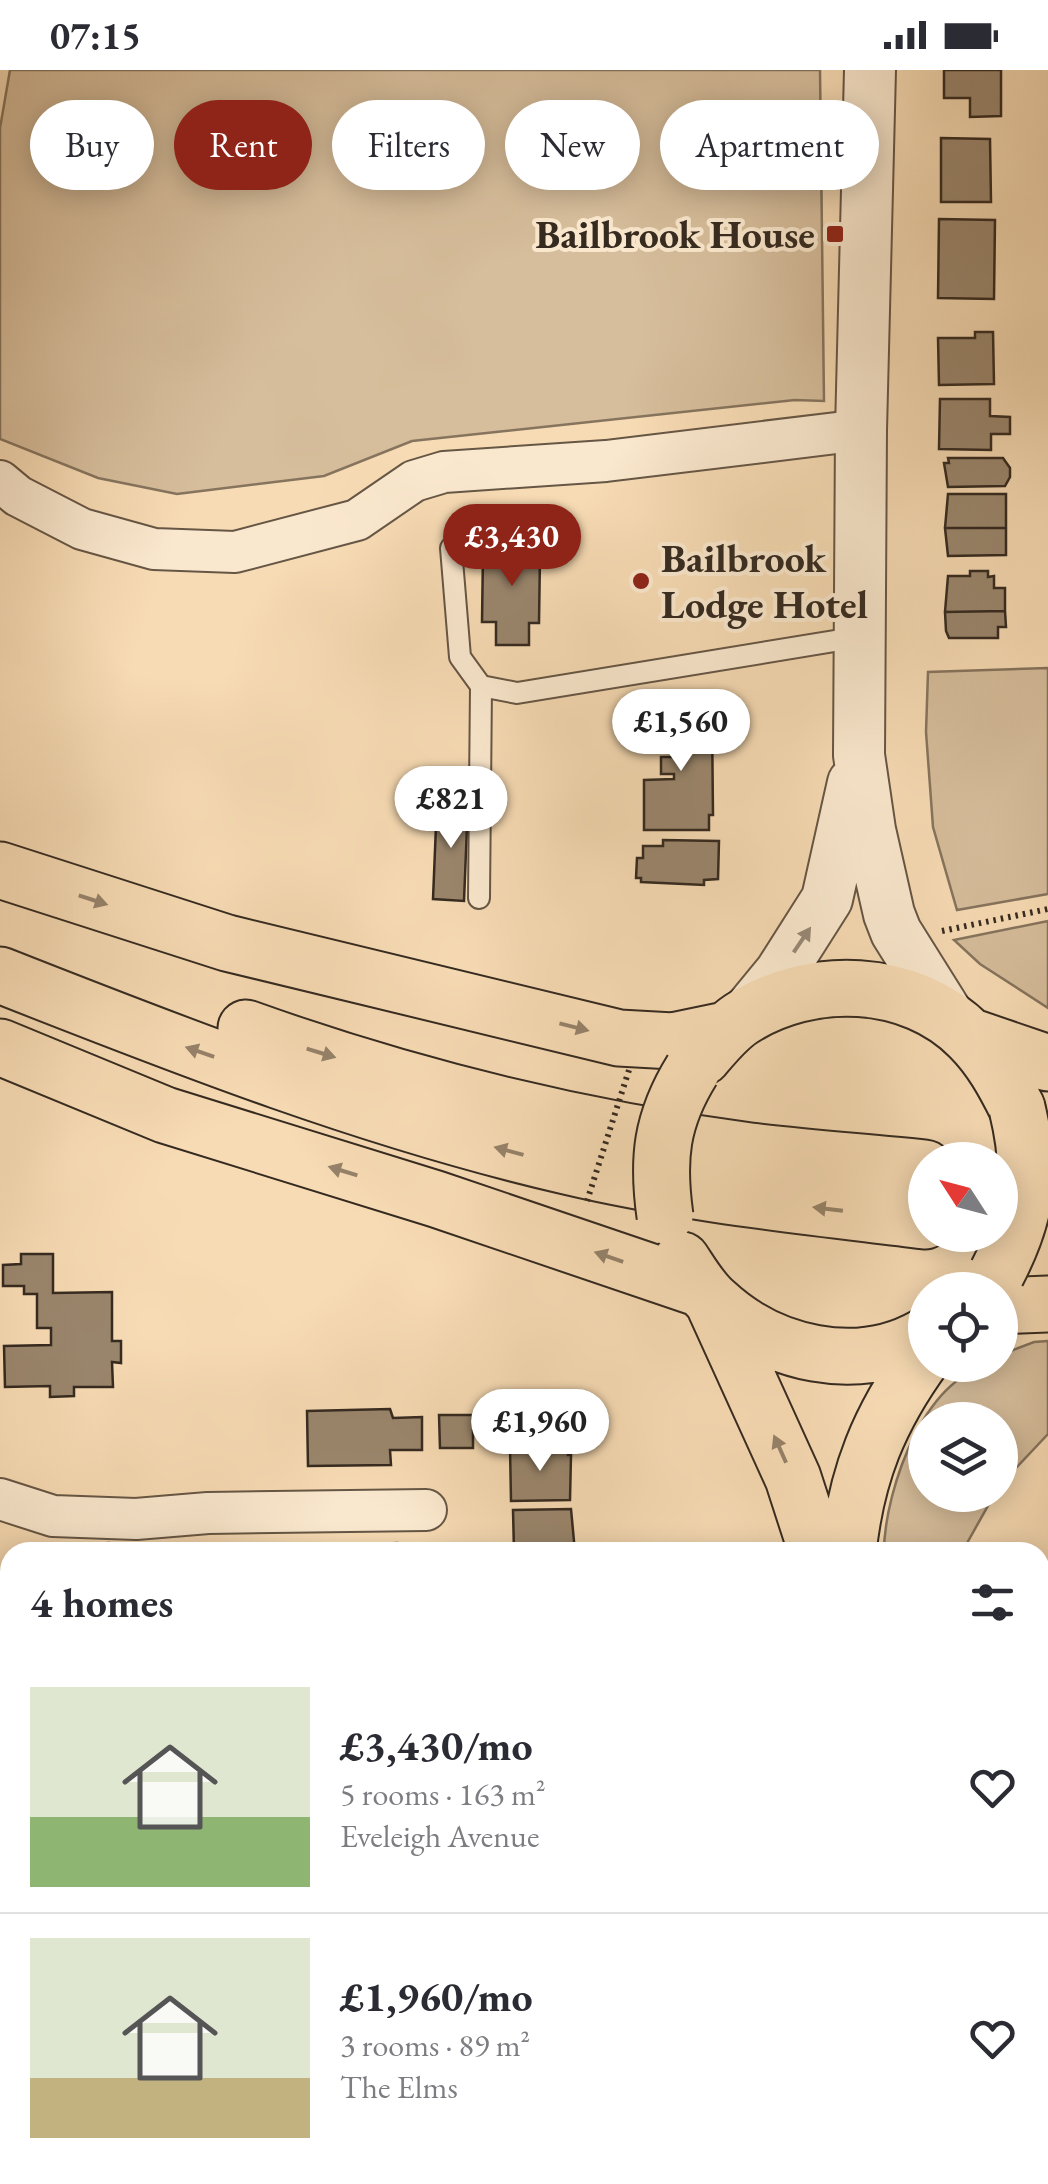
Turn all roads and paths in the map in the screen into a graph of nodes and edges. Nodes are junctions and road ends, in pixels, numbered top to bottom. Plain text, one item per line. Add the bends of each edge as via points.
1 (870, 70) edge
2 (861, 430) junction
3 (0, 481) edge
4 (451, 548) dead end
5 (860, 637) junction
6 (482, 686) junction
7 (859, 755) junction
8 (0, 870) edge
9 (479, 898) dead end
10 (1048, 908) edge
11 (936, 932) dead end
12 (0, 935) edge
13 (0, 975) edge
14 (961, 1030) junction
15 (720, 1039) junction
16 (0, 1047) edge
17 (1048, 1062) edge
18 (629, 1070) dead end
19 (908, 1166) edge
20 (1018, 1169) edge
21 (1048, 1170) edge
22 (908, 1219) edge
23 (582, 1223) junction
24 (1048, 1226) edge
25 (996, 1272) edge
26 (997, 1272) edge
27 (1018, 1287) edge
28 (707, 1295) junction
29 (1048, 1304) edge
30 (908, 1342) edge
31 (908, 1380) edge
32 (0, 1499) edge
33 (426, 1510) dead end
34 (814, 1542) edge
35 (850, 1542) edge

1 - 2 street
2 - 3 street via 606,461 444,472 414,480 357,520 235,552 154,548 82,530
2 - 5 street
4 - 6 lane via 460,657
5 - 6 lane via 517,692
5 - 7 street
6 - 9 lane
7 - 14 street via 889,914
15 -> 7 street via 780,972 827,899
8 -> 15 highway via 226,943 619,1038
10 - 11 path
12 -> 19 highway via 293,1045 400,1077 580,1122 750,1150
22 -> 13 highway via 739,1198 566,1166 384,1116
14 - 15 highway via 914,1001 871,989 826,988 782,998
14 - 17 highway
14 - 25 highway, bridge via 998,1070 1027,1150 1016,1235
15 - 28 highway, bridge via 676,1095 659,1175 679,1254
23 -> 16 highway via 165,1115
18 - 23 path, bridge
20 - 21 highway
28 -> 23 highway
24 - 26 highway
27 - 29 highway
28 - 30 highway via 758,1334 809,1353 846,1356
34 -> 28 highway via 793,1478
31 - 35 highway via 885,1414 860,1476
32 - 33 street via 52,1516

